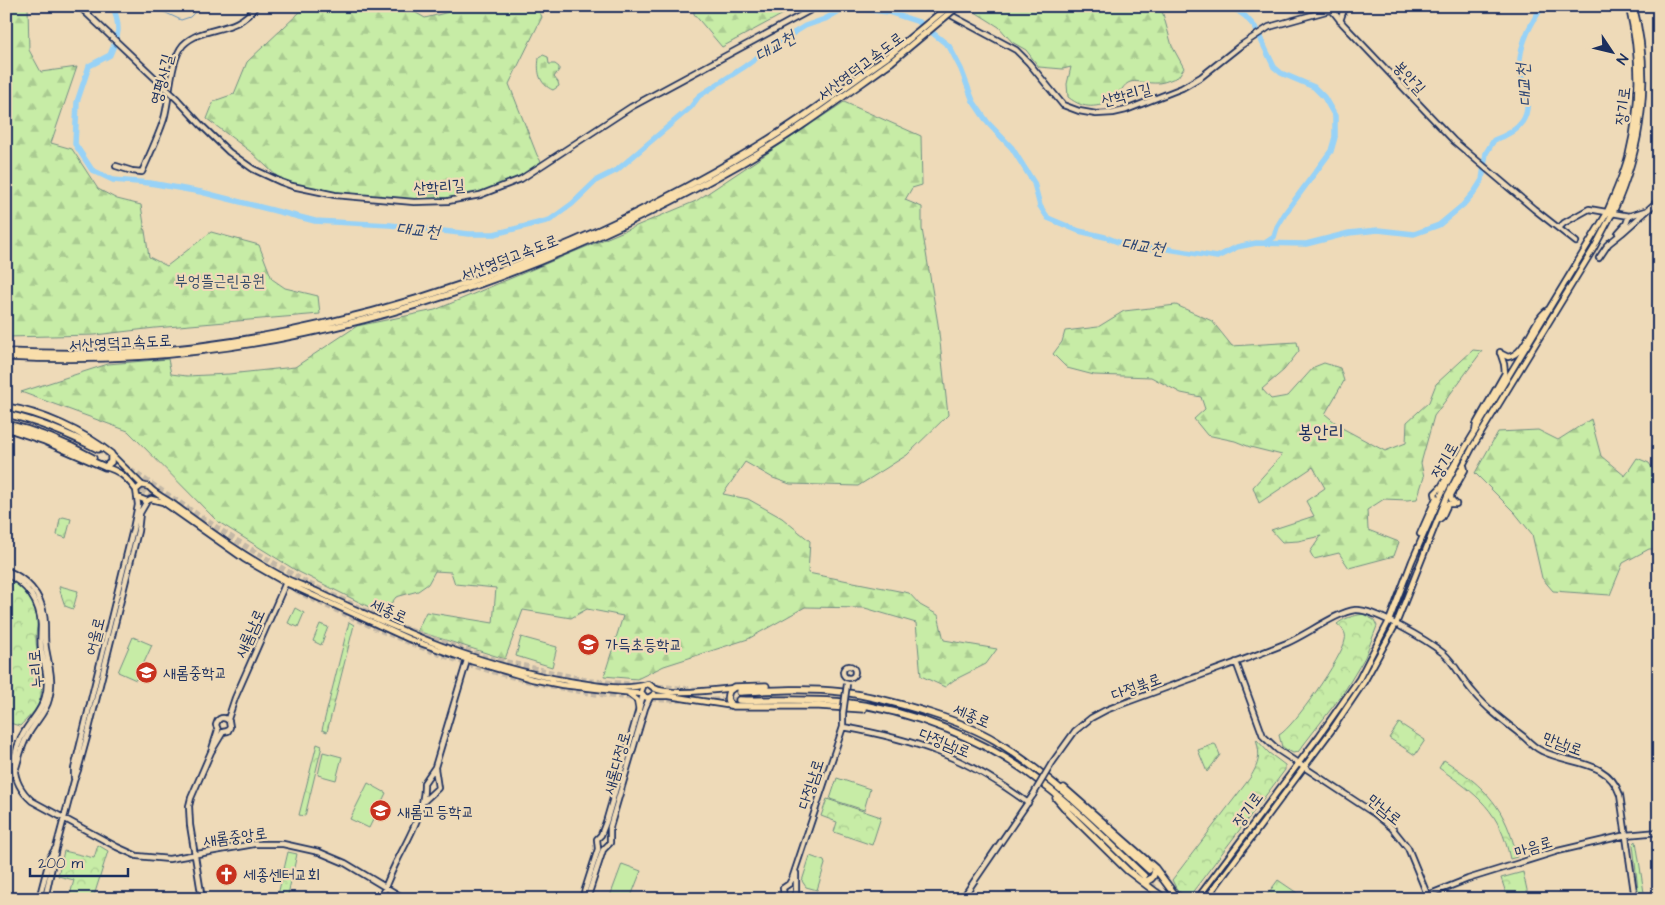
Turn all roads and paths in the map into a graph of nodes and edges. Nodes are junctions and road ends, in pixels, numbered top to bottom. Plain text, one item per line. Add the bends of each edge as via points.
1 (256, 6) edge
2 (818, 6) edge
3 (930, 6) edge
4 (949, 6) edge
5 (958, 6) edge
6 (1345, 6) edge
7 (1629, 6) edge
8 (1633, 6) edge
9 (79, 7) edge
10 (1332, 10) junction
11 (1340, 21) junction
12 (889, 60) junction
13 (116, 166) dead end
14 (1659, 200) edge
15 (1645, 212) junction
16 (1610, 214) junction
17 (1629, 216) junction
18 (1559, 228) junction
19 (1576, 242) dead end
20 (1606, 245) junction
21 (1599, 258) dead end
22 (1551, 308) junction
23 (6, 352) edge
24 (6, 357) edge
25 (6, 407) edge
26 (6, 414) edge
27 (6, 424) edge
28 (6, 428) edge
29 (1474, 434) junction
30 (98, 448) tunnel mouth
31 (111, 454) junction
32 (93, 458) dead end
33 (1464, 465) junction
34 (105, 467) junction
35 (142, 485) junction
36 (136, 490) junction
37 (151, 490) junction
38 (137, 497) junction
39 (149, 500) junction
40 (1436, 522) junction
41 (6, 570) edge
42 (6, 574) edge
43 (287, 581) junction
44 (1389, 621) junction
45 (1396, 624) junction
46 (468, 658) junction
47 (1236, 662) junction
48 (847, 681) dead end
49 (643, 686) junction
50 (734, 687) junction
51 (654, 688) junction
52 (740, 692) tunnel mouth
53 (626, 693) junction
54 (642, 695) junction
55 (652, 697) junction
56 (739, 700) tunnel mouth
57 (734, 706) junction
58 (912, 708) junction
59 (639, 711) junction
60 (894, 713) junction
61 (226, 718) junction
62 (843, 727) junction
63 (220, 731) junction
64 (1297, 763) junction
65 (435, 767) junction
66 (1304, 768) junction
67 (14, 775) junction
68 (429, 778) junction
69 (437, 780) junction
70 (74, 781) junction
71 (425, 789) junction
72 (432, 792) junction
73 (423, 802) junction
74 (1028, 803) junction
75 (64, 818) junction
76 (1659, 832) edge
77 (601, 834) junction
78 (1626, 834) junction
79 (609, 838) junction
80 (598, 845) junction
81 (605, 847) junction
82 (56, 848) junction
83 (195, 854) junction
84 (797, 863) junction
85 (1152, 869) junction
86 (1143, 879) junction
87 (789, 884) junction
88 (795, 887) junction
89 (385, 888) junction
90 (1428, 896) edge
91 (784, 897) edge
92 (791, 898) edge
93 (1177, 898) edge
94 (1207, 898) edge
95 (39, 899) edge
96 (45, 899) edge
97 (202, 899) edge
98 (380, 899) edge
99 (405, 899) edge
100 (582, 899) edge
101 (587, 899) edge
102 (962, 899) edge
103 (1165, 899) edge
104 (1195, 899) edge
105 (1418, 899) edge
106 (1635, 899) edge

1 - 13 street, 영평사길 via 245,19 204,33 183,45 174,67 164,117 142,172
2 - 9 street, 산학리길, bridge via 624,111 520,179 462,199 434,202 334,195 292,186 262,174 217,140
3 - 10 street, 산학리길 via 1016,50 1063,105 1088,114 1126,110 1182,88 1269,27
4 - 12 highway, 서산영덕고속도로, bridge
5 - 12 highway, 서산영덕고속도로, bridge
6 - 10 street, 산학리길
6 - 11 street
7 - 16 highway, 장기로 via 1638,61 1637,107 1629,155
8 - 16 highway, 장기로 via 1642,61 1642,108 1633,156 1620,196
10 - 11 street, 봉안길
11 - 18 street, 봉안길 via 1443,130
12 - 23 highway, 서산영덕고속도로 via 742,155 655,204 514,267 372,312 250,339 141,352
12 - 24 highway, 서산영덕고속도로 via 822,112 746,160 658,208 585,243 443,296 306,334 197,352 85,359
14 - 15 street
15 - 17 street
15 - 20 street
16 - 17 street
16 - 18 street via 1589,209
16 - 22 main road, 장기로
16 - 33 main road, 장기로 via 1594,248
17 - 20 street via 1624,227
18 - 19 street
20 - 21 street
22 - 29 main road, 장기로
22 - 29 main road via 1541,315 1516,354 1508,357 1500,352 1505,373 1476,424
25 - 31 highway via 45,418 94,440
26 - 30 highway via 74,436
27 - 32 highway via 70,445
28 - 34 highway
29 - 44 main road, 장기로 via 1442,493
31 - 34 highway via 111,462
31 - 35 main road, 세종로
33 - 40 main road, 장기로
33 - 40 main road via 1465,470 1452,495 1456,504 1448,504
34 - 36 main road via 125,476
35 - 36 main road
35 - 37 main road, 세종로
36 - 38 main road
37 - 39 main road
37 - 43 main road, 세종로
38 - 39 main road, 세종로
38 - 70 street, 어울로 via 133,530 74,769
39 - 43 main road, 세종로 via 167,504 244,559
39 - 70 street, 어울로 via 140,513
40 - 45 main road, 장기로
41 - 67 street, 누리로 via 32,587 41,604 52,682 49,700 26,737
42 - 67 street, 누리로 via 28,590 36,603 47,680 41,708 24,732 14,755
43 - 46 main road, 세종로 via 409,639
43 - 61 street, 새롬남로
44 - 45 street, 다정북로
44 - 47 street, 다정북로 via 1363,610 1348,612 1289,642
44 - 64 main road, 장기로 via 1358,679
45 - 66 main road, 장기로 via 1364,682
45 - 78 street, 만남1로 via 1442,653 1480,700 1540,751 1602,771 1614,781 1620,795
46 - 49 main road, 세종로 via 594,686
46 - 53 main road, 세종로 via 554,684
46 - 65 street
47 - 64 street, 만남로 via 1262,736
47 - 74 street, 다정북로, bridge via 1098,714 1074,730
48 - 62 street, 다정남로, bridge
49 - 51 main road via 648,684
49 - 54 main road
50 - 51 main road via 676,692
50 - 57 highway via 729,691 727,700
50 - 58 highway via 827,688 877,695
51 - 55 main road
52 - 58 highway, 세종로 via 843,692
53 - 54 main road, 세종로
53 - 59 main road via 637,700
54 - 55 main road
54 - 59 street, 새롬다정로
55 - 57 main road via 669,696
55 - 79 street, 새롬다정로 via 645,708
56 - 60 highway, 세종로 via 842,702
57 - 60 highway via 819,706
58 - 85 highway, 세종로 via 967,727 1039,768
59 - 77 street, 새롬다정로
60 - 86 highway, 세종로 via 963,735 1043,783 1102,846
61 - 63 street via 216,722
61 - 63 street via 230,727 228,731
62 - 74 street, 다정남1로 via 888,735 940,752 982,772
62 - 84 street, 다정남로
63 - 83 street via 191,798 190,826
64 - 66 street, 만남로
64 - 104 main road, 장기로
65 - 68 street
65 - 69 street
66 - 90 street, 만남로 via 1392,828 1408,848
66 - 94 main road, 장기로
67 - 75 street via 26,796
68 - 69 street
68 - 71 street via 424,783
69 - 72 street via 438,788
70 - 75 street, 어울로
71 - 72 street
71 - 73 street
72 - 73 street
73 - 89 street
74 - 102 street, 다정북로
75 - 82 street, 어울로
75 - 83 street, 새롬중앙로 via 137,856 169,858
76 - 78 street, 마음로
77 - 79 street
77 - 80 street via 597,838
78 - 90 street, 마음로 via 1468,879
78 - 106 street, 만남1로
79 - 81 street via 610,843
80 - 81 street
80 - 100 street
81 - 101 street
82 - 95 street, 어울로 via 50,857
82 - 96 street, 어울로
83 - 89 street, 새롬중앙로 via 254,844 301,847 345,863
83 - 97 street
84 - 87 street
84 - 88 street
85 - 86 highway via 1154,876 1151,880
85 - 93 highway, 세종로
86 - 103 highway, 세종로
87 - 88 street
87 - 91 street via 783,888
88 - 92 street via 796,893
89 - 98 street
89 - 99 street, 새롬중앙로
90 - 105 street, 마음로
91 - 92 street

